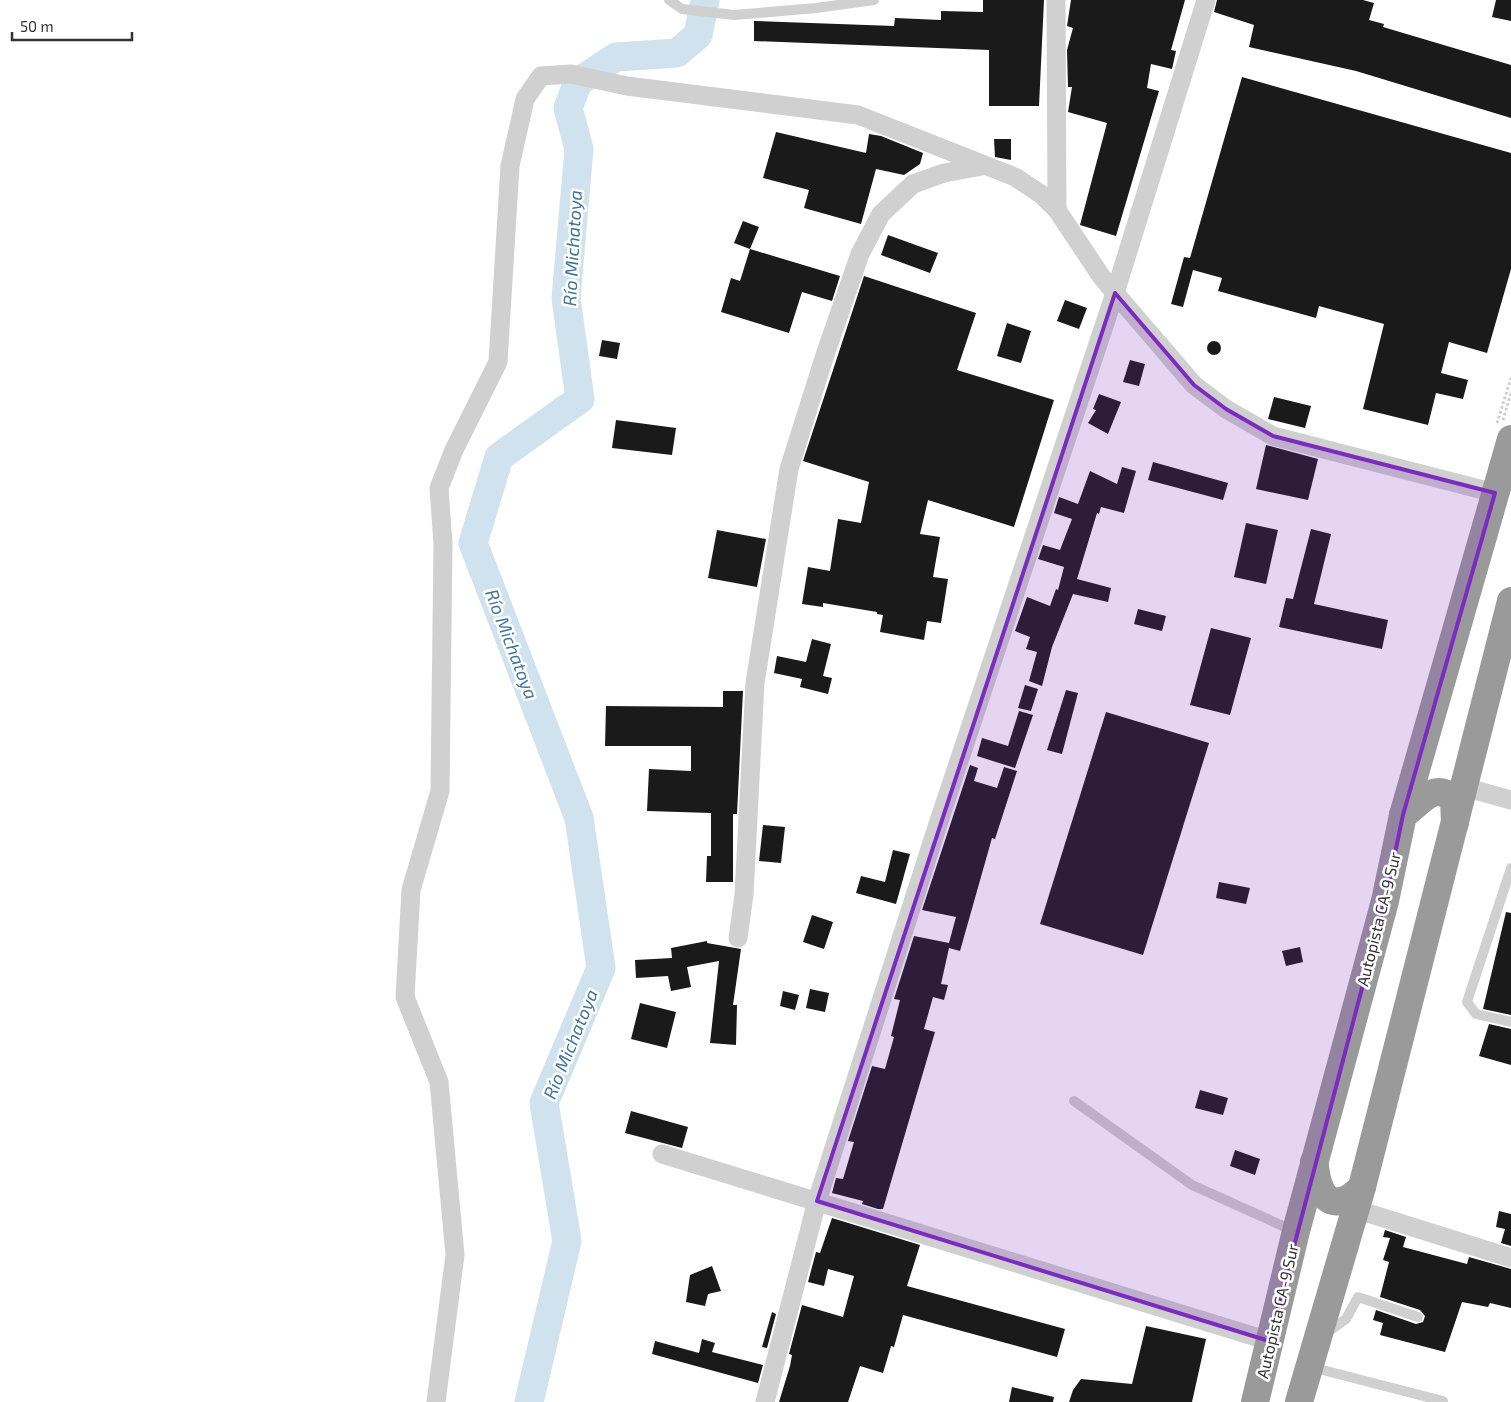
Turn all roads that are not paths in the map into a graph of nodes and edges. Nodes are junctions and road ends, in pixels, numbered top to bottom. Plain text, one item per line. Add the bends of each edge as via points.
1 (669, 0) edge
2 (874, 0) edge
3 (1056, 0) edge
4 (1206, 0) edge
5 (982, 166) junction
6 (1057, 210) junction
7 (1115, 293) junction
8 (1503, 431) edge
9 (1503, 496) edge
10 (1511, 601) edge
11 (1464, 787) junction
12 (1511, 800) edge
13 (1403, 815) junction
14 (1455, 825) junction
15 (1511, 868) edge
16 (738, 938) dead end
17 (1511, 1022) edge
18 (1074, 1101) dead end
19 (662, 1154) dead end
20 (1314, 1162) junction
21 (1359, 1198) junction
22 (817, 1201) junction
23 (1296, 1231) junction
24 (1511, 1258) edge
25 (1418, 1317) dead end
26 (1318, 1339) junction
27 (1269, 1341) junction
28 (1310, 1366) junction
29 (1442, 1400) dead end
30 (436, 1402) edge
31 (765, 1402) edge
32 (1255, 1402) edge
33 (1299, 1402) edge

1 - 2 lane via 682,9 734,15
3 - 6 street
4 - 7 street
5 - 6 street via 1015,177 1042,195
5 - 16 street via 944,172 913,184 881,214 860,254 822,364 789,469 755,683 746,875
5 - 30 street via 858,115 627,86 571,74 541,76 525,99 510,166 498,362 454,450 439,488 443,544 440,791 410,890 405,997 439,1082 455,1255
6 - 7 street via 1100,276
7 - 9 street via 1194,385 1226,409 1273,436
7 - 22 street via 939,820
8 - 9 highway, Autopista CA-9 Sur
9 - 13 highway, Autopista CA-9 Sur
10 - 11 highway
11 - 12 street
11 - 14 highway
13 - 14 highway via 1428,794 1442,792 1454,799
13 - 20 highway, Autopista CA-9 Sur via 1385,901
14 - 21 highway
15 - 17 lane via 1468,1002 1476,1014
18 - 23 lane via 1192,1185
19 - 22 street
20 - 21 highway via 1319,1186 1330,1199 1337,1202
20 - 23 highway, Autopista CA-9 Sur
21 - 24 street
21 - 26 highway
22 - 27 street
22 - 31 street
23 - 27 highway, Autopista CA-9 Sur
25 - 26 lane via 1358,1297 1346,1319
26 - 28 highway
27 - 32 highway, Autopista CA-9 Sur
28 - 29 lane
28 - 33 highway

